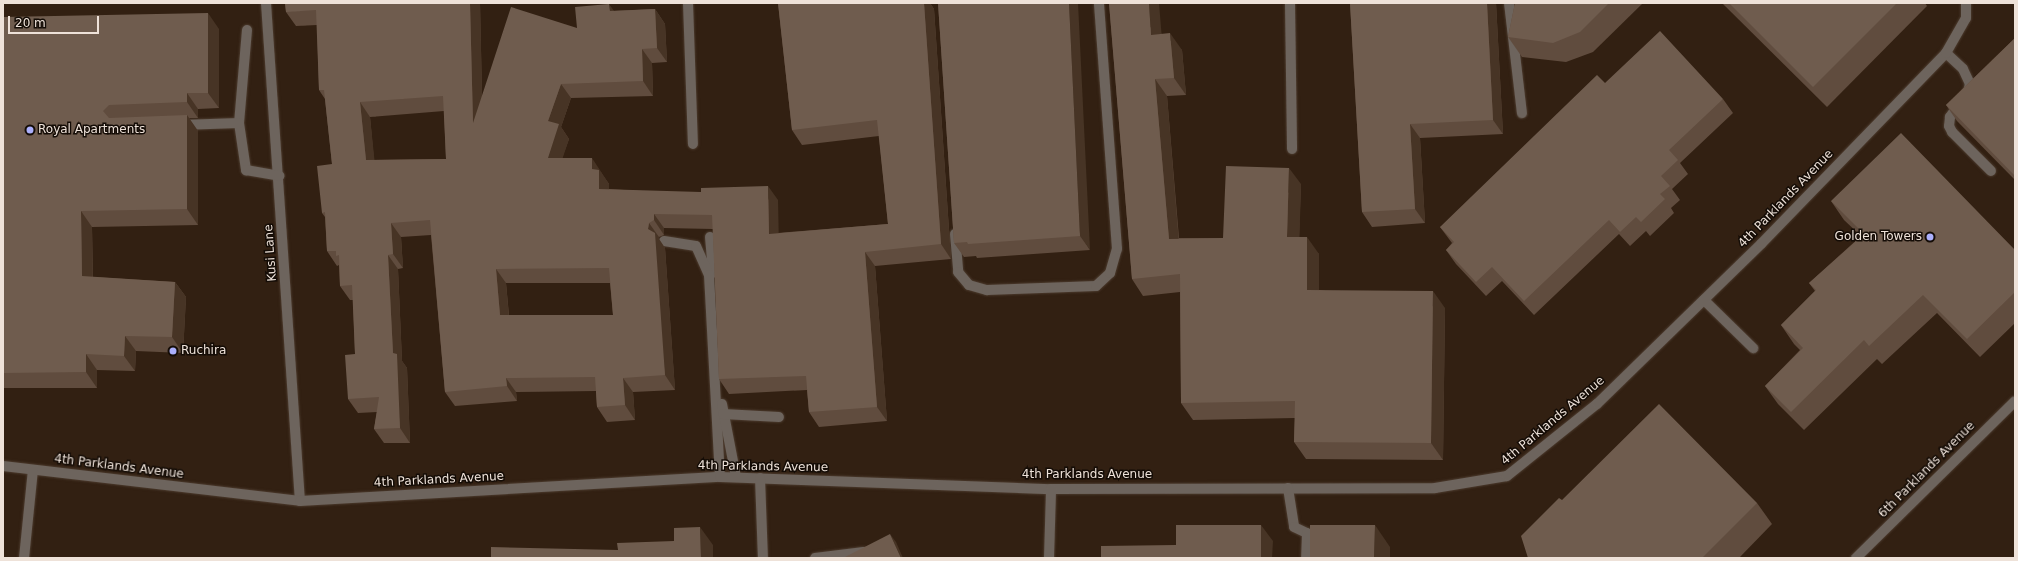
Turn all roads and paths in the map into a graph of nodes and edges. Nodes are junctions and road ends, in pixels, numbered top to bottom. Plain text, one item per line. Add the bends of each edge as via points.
1 (266, 3) edge
2 (688, 3) edge
3 (1099, 3) edge
4 (1290, 3) edge
5 (1510, 3) edge
6 (1966, 3) edge
7 (247, 30) dead end
8 (1946, 53) junction
9 (1522, 113) dead end
10 (239, 123) junction
11 (168, 125) edge
12 (693, 144) dead end
13 (1292, 149) dead end
14 (1991, 171) edge
15 (279, 176) junction
16 (954, 225) edge
17 (710, 237) dead end
18 (664, 241) dead end
19 (1704, 300) junction
20 (1753, 348) dead end
21 (2015, 400) edge
22 (723, 414) junction
23 (779, 416) dead end
24 (3, 466) edge
25 (33, 470) junction
26 (720, 477) junction
27 (736, 477) junction
28 (760, 478) junction
29 (1288, 488) junction
30 (1050, 489) junction
31 (300, 502) junction
32 (864, 552) edge
33 (24, 558) edge
34 (763, 558) edge
35 (815, 558) edge
36 (1049, 558) edge
37 (1306, 558) edge
38 (1856, 558) edge

1 - 15 street, Kusi Lane
2 - 12 street
3 - 16 street via 1117,249 1110,273 1096,286 987,290 969,285 958,272
4 - 13 street
5 - 9 street
6 - 8 street, 4th Parklands Avenue via 1966,18
7 - 10 street
8 - 14 street via 1963,69 1970,84 1968,92 1950,117 1949,126
8 - 19 street, 4th Parklands Avenue
10 - 11 street
10 - 15 street via 246,170
15 - 31 street, Kusi Lane
17 - 22 street
18 - 26 street via 696,246 709,274
19 - 20 street
19 - 29 street, 4th Parklands Avenue via 1597,404 1507,476 1435,488
21 - 38 street, 6th Parklands Avenue
22 - 23 street
22 - 27 street
24 - 25 street, 4th Parklands Avenue
25 - 31 street, 4th Parklands Avenue
25 - 33 street
26 - 27 street, 4th Parklands Avenue
26 - 31 street, 4th Parklands Avenue
27 - 28 street, 4th Parklands Avenue
28 - 30 street, 4th Parklands Avenue
28 - 34 street
29 - 30 street, 4th Parklands Avenue
29 - 37 street via 1294,527 1307,532
30 - 36 street
32 - 35 street

